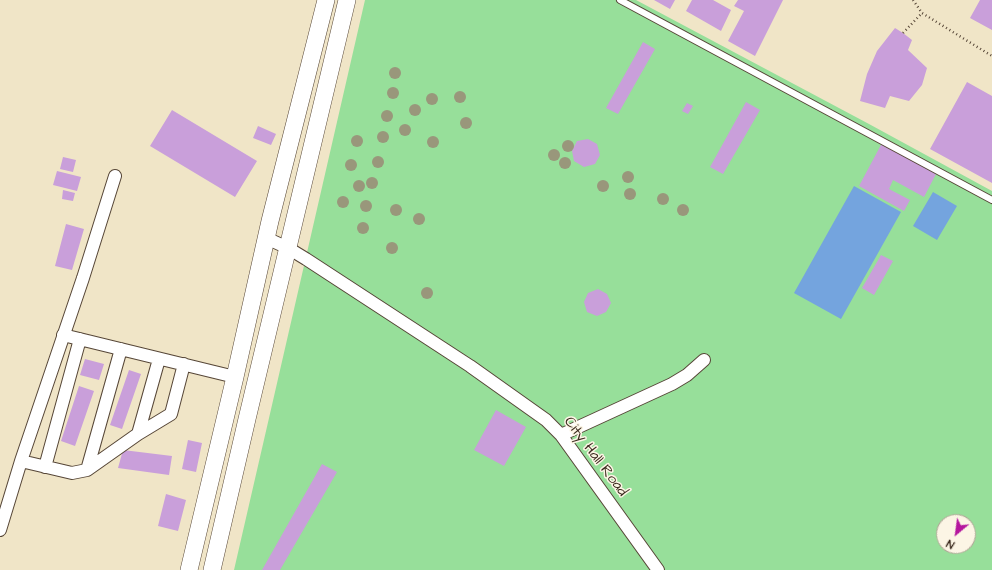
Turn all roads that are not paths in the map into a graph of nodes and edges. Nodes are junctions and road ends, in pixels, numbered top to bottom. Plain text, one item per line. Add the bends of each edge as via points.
1 (326, 0) edge
2 (347, 0) edge
3 (620, 0) edge
4 (115, 176) dead end
5 (992, 200) edge
6 (266, 238) junction
7 (288, 248) junction
8 (64, 335) junction
9 (80, 339) junction
10 (120, 349) junction
11 (160, 359) junction
12 (704, 360) dead end
13 (184, 364) junction
14 (235, 377) junction
15 (138, 434) junction
16 (561, 435) junction
17 (21, 461) junction
18 (45, 467) junction
19 (87, 470) junction
20 (0, 530) edge
21 (189, 570) edge
22 (212, 570) edge
23 (658, 570) edge

1 - 6 street
2 - 7 street
3 - 5 lane
4 - 8 street
6 - 7 street, City Hall Road
6 - 14 street
7 - 16 street, City Hall Road via 470,366 531,408
7 - 22 street
8 - 9 street
8 - 17 street
9 - 10 street
9 - 18 street
10 - 11 street
10 - 19 street
11 - 13 street
11 - 15 street
12 - 16 street via 672,384
13 - 14 street
13 - 15 street via 171,414
14 - 21 street
15 - 19 street
16 - 23 street, City Hall Road
17 - 18 street
17 - 20 street
18 - 19 street via 72,474

